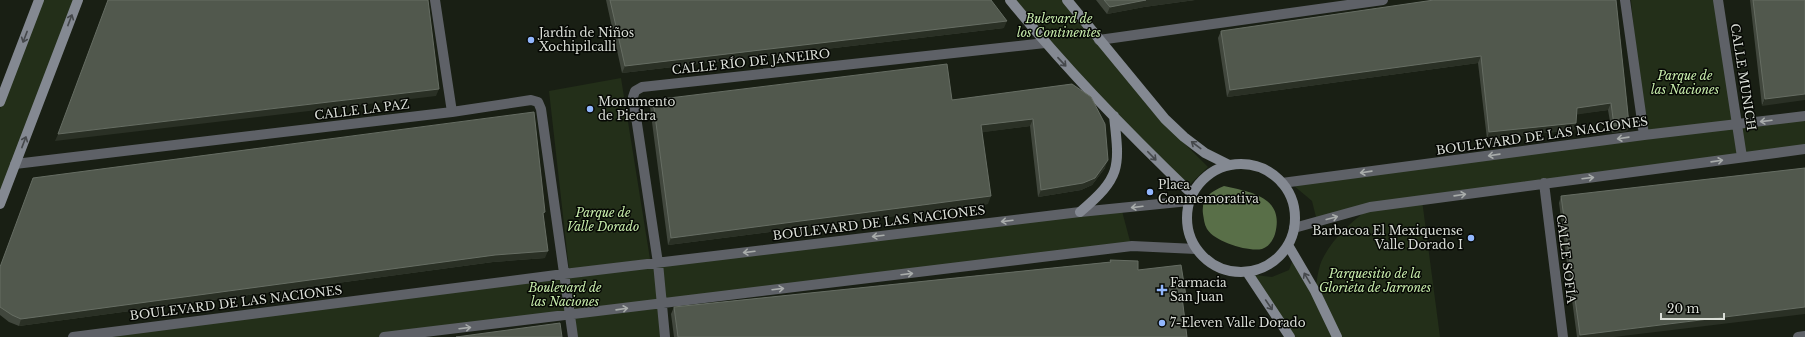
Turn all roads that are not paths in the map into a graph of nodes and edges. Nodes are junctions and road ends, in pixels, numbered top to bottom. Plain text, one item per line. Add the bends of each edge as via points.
1 (38, 0) edge
2 (78, 0) edge
3 (435, 0) edge
4 (1010, 0) edge
5 (1067, 0) edge
6 (1383, 0) edge
7 (1625, 0) edge
8 (1718, 0) edge
9 (1099, 40) junction
10 (1045, 43) junction
11 (0, 102) edge
12 (452, 112) junction
13 (1114, 116) junction
14 (1805, 116) edge
15 (1737, 124) junction
16 (1644, 135) junction
17 (1805, 149) edge
18 (1742, 157) junction
19 (16, 164) junction
20 (1229, 165) junction
21 (1544, 183) junction
22 (1282, 184) junction
23 (1191, 198) junction
24 (0, 204) edge
25 (1080, 212) junction
26 (1294, 228) junction
27 (1288, 246) junction
28 (1196, 249) junction
29 (658, 263) junction
30 (1247, 272) junction
31 (564, 274) junction
32 (662, 304) junction
33 (570, 316) junction
34 (1805, 336) edge
35 (72, 337) edge
36 (384, 337) edge
37 (573, 337) edge
38 (665, 337) edge
39 (1290, 337) edge
40 (1337, 337) edge
41 (1563, 337) edge
42 (1798, 337) edge

1 -> 11 street
19 -> 2 street
3 - 12 street
4 - 10 street
5 - 9 street
6 - 9 street
7 - 16 street
8 - 15 street, CALLE MUNICH
20 -> 9 street via 1205,153 1165,119
10 -> 13 street
10 - 29 street, CALLE RÍO DE JANEIRO via 642,86 632,97
12 - 19 street, CALLE LA PAZ
12 - 31 street, CALLE LA PAZ via 531,100 538,102 542,109
13 -> 23 street
13 - 25 street via 1117,167 1110,182
14 -> 15 street, BOULEVARD DE LAS NACIONES
15 - 16 street, BOULEVARD DE LAS NACIONES
15 - 18 street, CALLE MUNICH
16 -> 22 street, BOULEVARD DE LAS NACIONES
17 - 18 street
21 -> 18 street
19 - 24 street
20 - 22 street via 1244,164 1258,167
20 - 23 street via 1207,176 1198,184
26 -> 21 street via 1370,207
21 - 41 street, CALLE SOFÍA
22 - 26 street via 1290,197 1294,212
23 -> 25 street, BOULEVARD DE LAS NACIONES
23 - 28 street via 1186,218 1189,234
25 -> 29 street, BOULEVARD DE LAS NACIONES
26 - 27 street
27 - 30 street via 1268,265
40 -> 27 street
28 - 30 street via 1213,265 1236,273
32 -> 28 street via 1132,246
29 - 31 street, BOULEVARD DE LAS NACIONES
29 - 32 street
30 -> 39 street
31 - 33 street
31 - 35 street, BOULEVARD DE LAS NACIONES
33 -> 32 street
32 - 38 street
36 -> 33 street
33 - 37 street
34 - 42 street

